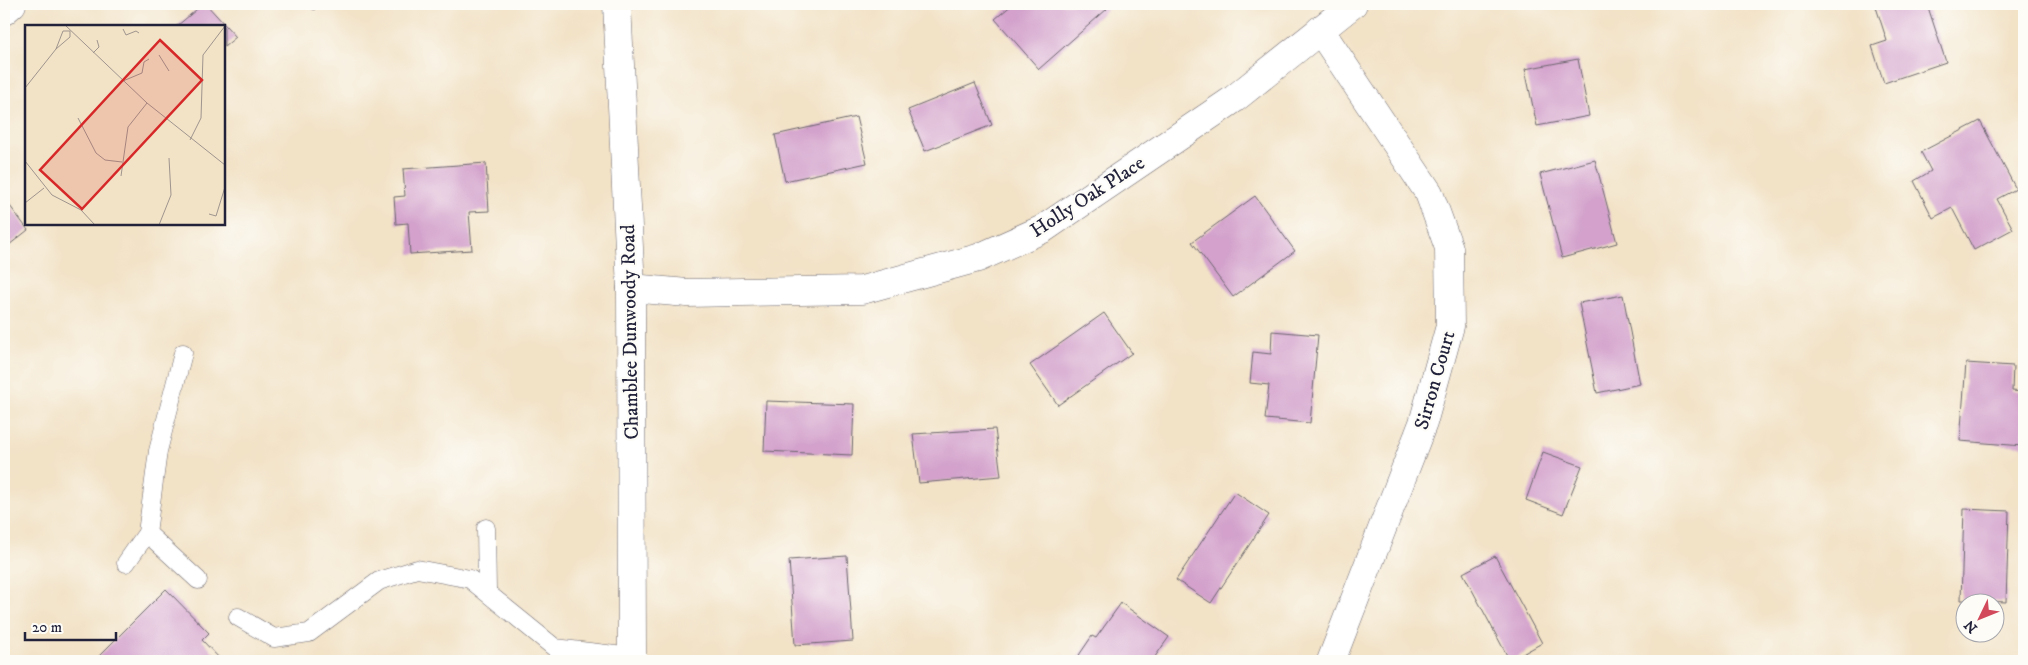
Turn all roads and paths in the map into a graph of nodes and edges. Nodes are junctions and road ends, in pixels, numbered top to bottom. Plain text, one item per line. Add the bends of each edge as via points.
1 (12, 4) edge
2 (617, 4) edge
3 (1353, 4) edge
4 (4, 11) edge
5 (1320, 30) junction
6 (631, 288) junction
7 (183, 353) dead end
8 (486, 528) dead end
9 (147, 534) junction
10 (126, 563) dead end
11 (198, 580) dead end
12 (486, 592) junction
13 (238, 617) dead end
14 (632, 659) edge
15 (1331, 661) edge

1 - 4 street
2 - 6 street, Chamblee Dunwoody Road
3 - 5 street, Holly Oak Place
5 - 6 street, Holly Oak Place via 1234,98 1043,229 978,258 862,290 687,293
5 - 15 street, Sirron Court via 1428,192 1449,248 1450,326 1423,423
6 - 14 street, Chamblee Dunwoody Road
7 - 9 lane via 158,451
8 - 12 lane
9 - 10 lane
9 - 11 lane
12 - 13 lane via 470,579 417,569 379,581 309,633 274,638
12 - 14 lane via 555,648

